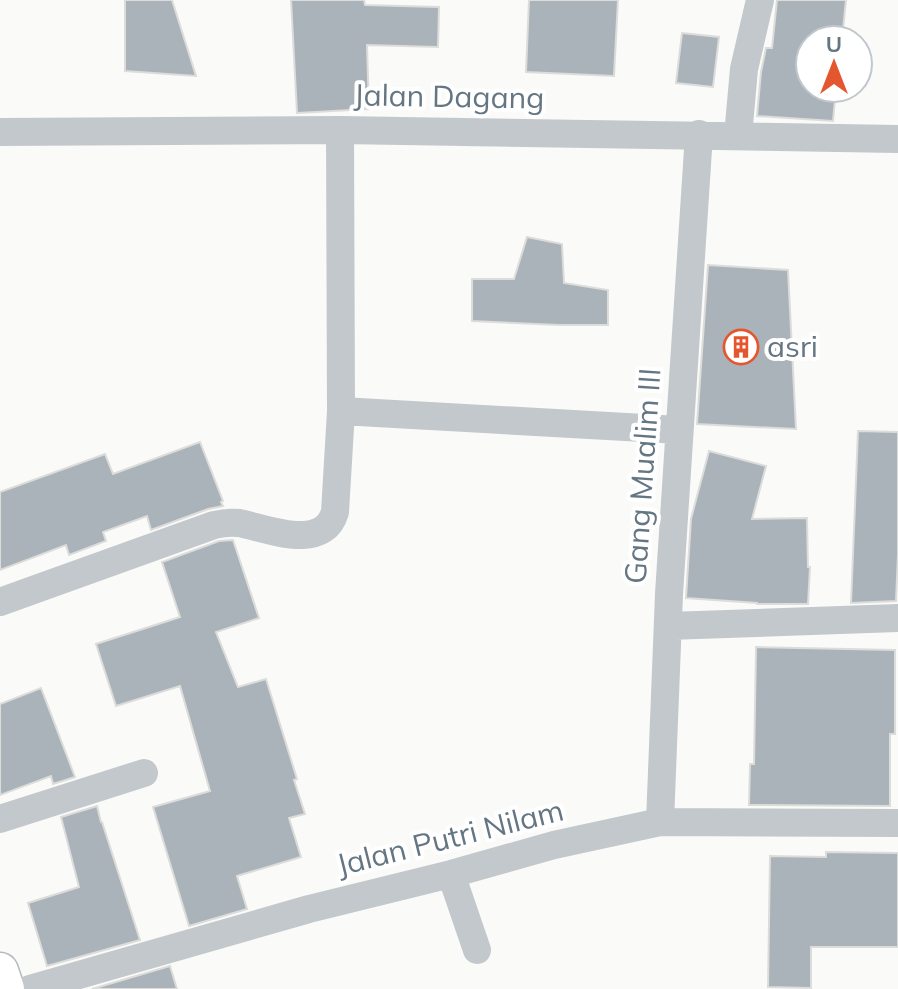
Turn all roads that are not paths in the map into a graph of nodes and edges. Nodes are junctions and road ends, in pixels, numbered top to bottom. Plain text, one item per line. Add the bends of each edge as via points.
1 (760, 0) edge
2 (340, 130) junction
3 (0, 132) edge
4 (699, 134) junction
5 (738, 136) junction
6 (898, 139) edge
7 (341, 411) junction
8 (679, 430) junction
9 (0, 602) edge
10 (898, 618) edge
11 (668, 626) junction
12 (144, 773) dead end
13 (0, 819) edge
14 (660, 822) junction
15 (898, 823) edge
16 (451, 874) junction
17 (477, 950) dead end
18 (0, 971) edge
19 (6, 989) edge
20 (30, 989) edge

1 - 5 street via 744,69
2 - 3 street, Jalan Dagang
2 - 4 street, Jalan Dagang
2 - 7 street
4 - 5 street, Jalan Dagang
4 - 8 street, Gang Mualim III
5 - 6 street, Jalan Dagang
7 - 8 street
7 - 9 street via 335,512 314,533 280,534 225,522
8 - 11 street, Gang Mualim III
10 - 11 street
11 - 14 street, Gang Mualim III
12 - 13 street
14 - 15 street, Jalan Putri Nilam
14 - 16 street, Jalan Putri Nilam
16 - 17 street
16 - 20 street, Jalan Putri Nilam
18 - 19 main road

